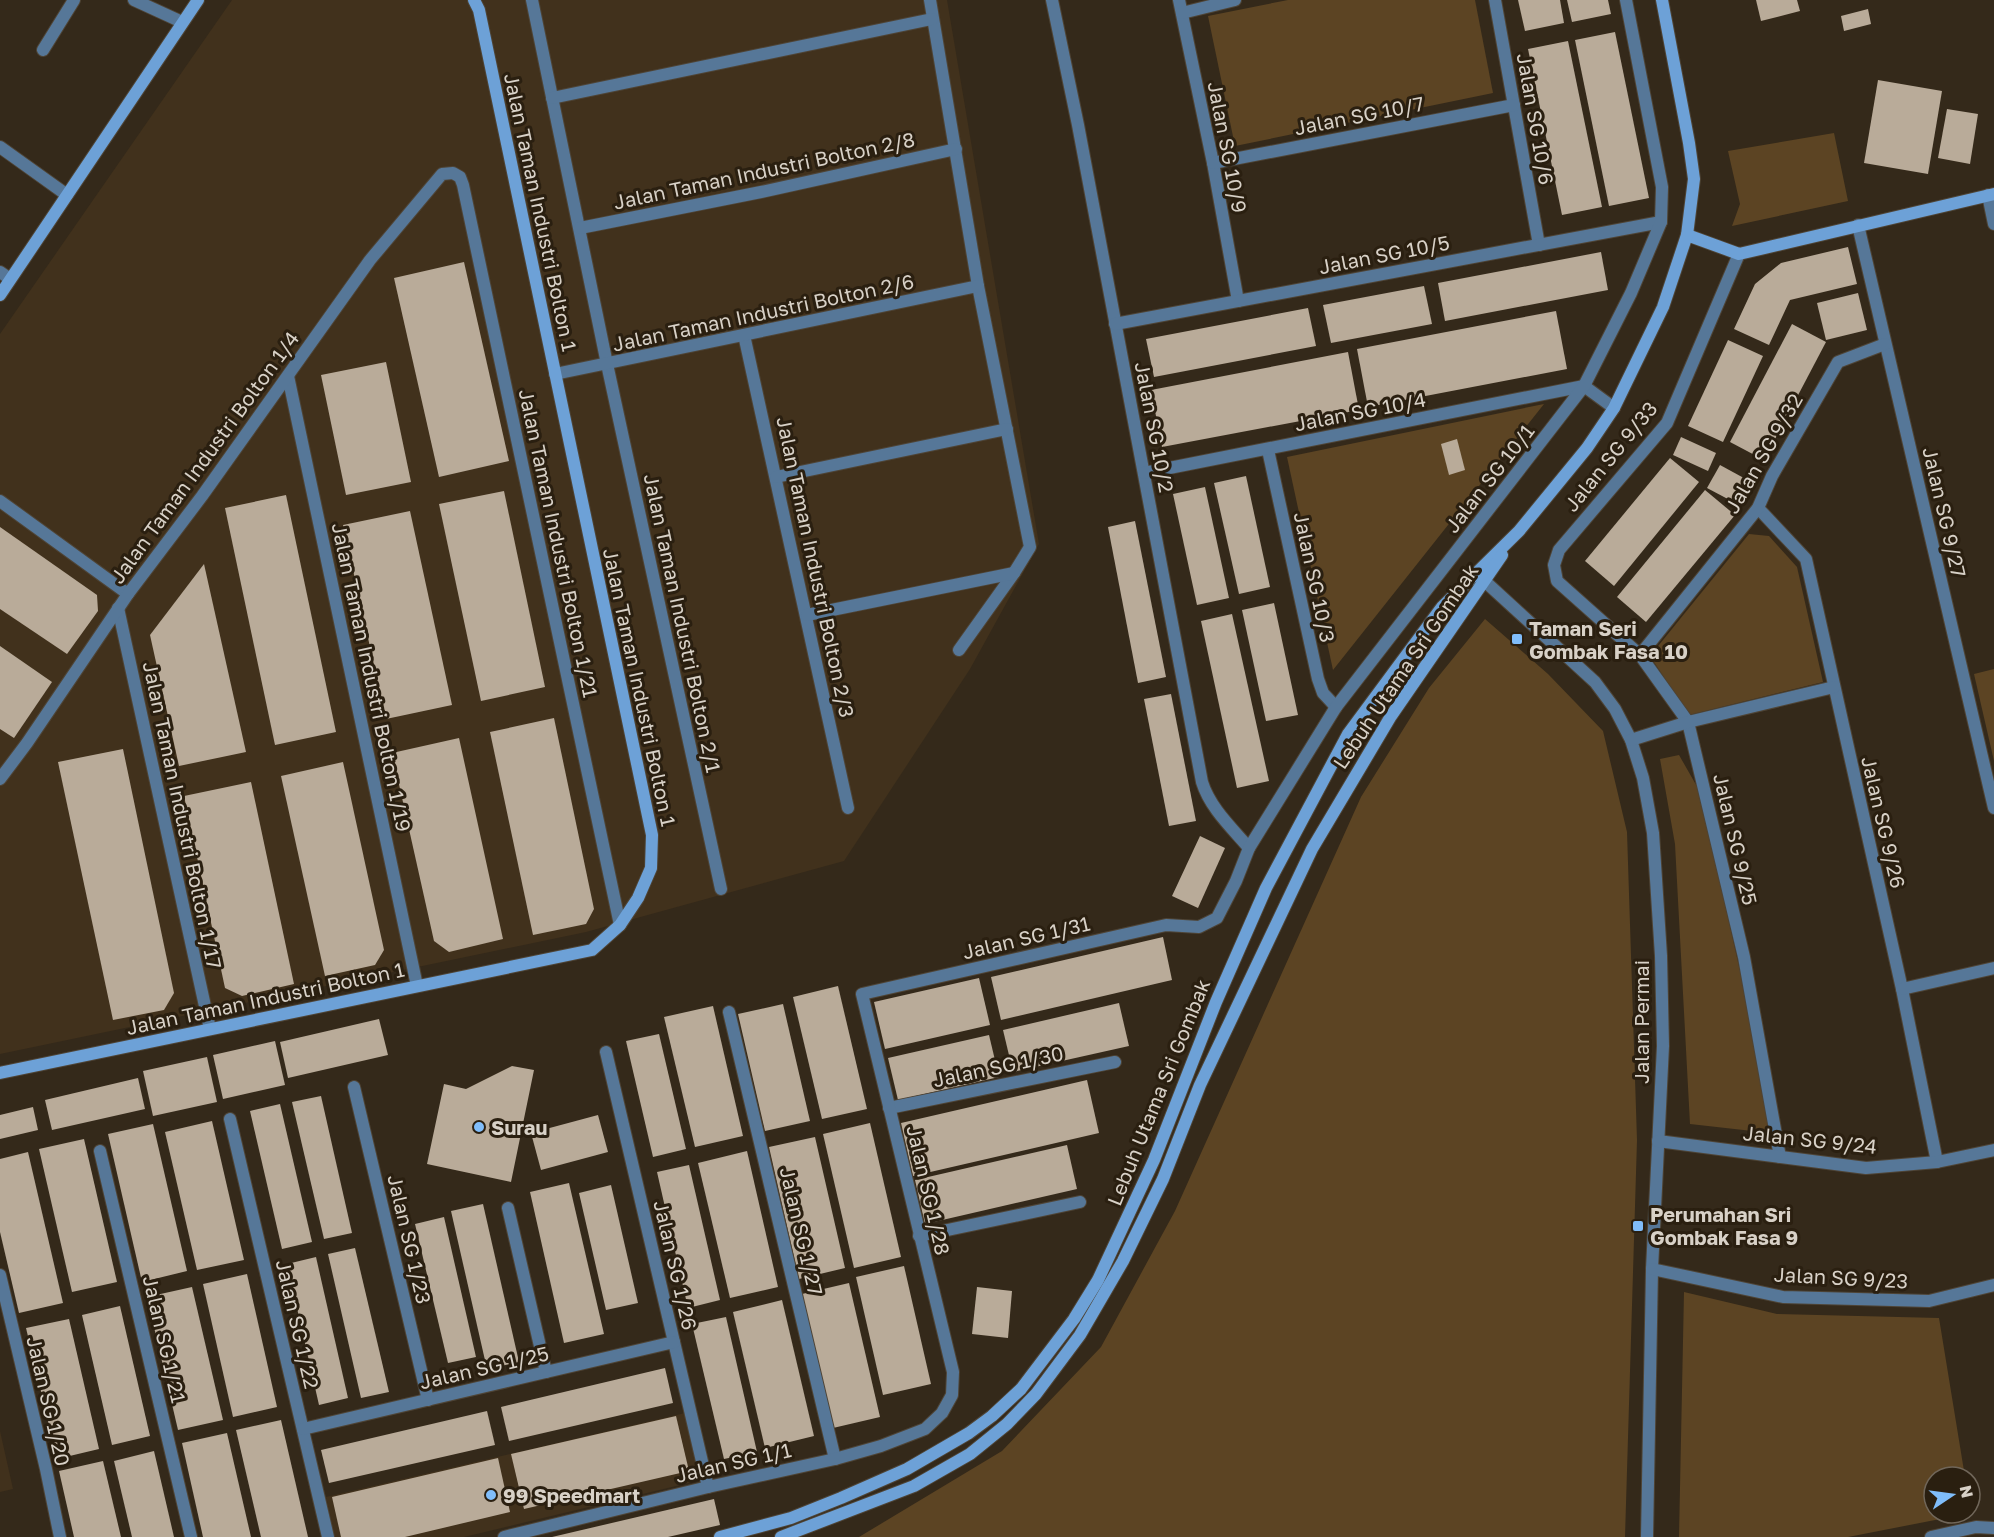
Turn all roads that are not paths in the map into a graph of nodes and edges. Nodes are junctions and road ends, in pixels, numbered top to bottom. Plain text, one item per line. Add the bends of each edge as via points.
1 (74, 0) edge
2 (134, 0) edge
3 (198, 0) edge
4 (474, 0) edge
5 (532, 0) edge
6 (930, 0) edge
7 (1052, 0) edge
8 (1235, 0) edge
9 (1495, 0) edge
10 (1626, 0) edge
11 (1662, 0) edge
12 (1181, 6) edge
13 (932, 19) junction
14 (182, 22) junction
15 (43, 50) dead end
16 (552, 99) junction
17 (1514, 105) junction
18 (0, 147) edge
19 (956, 149) junction
20 (1213, 163) junction
21 (453, 173) joint
22 (1991, 194) edge
23 (67, 195) junction
24 (1661, 222) junction
25 (1994, 224) edge
26 (1858, 225) junction
27 (580, 228) junction
28 (1687, 235) junction
29 (1539, 245) junction
30 (1739, 254) junction
31 (5, 275) edge
32 (978, 286) junction
33 (0, 295) edge
34 (1238, 301) junction
35 (1114, 324) junction
36 (744, 335) junction
37 (1885, 344) junction
38 (607, 364) junction
39 (555, 374) junction
40 (288, 376) junction
41 (1584, 386) junction
42 (1614, 408) junction
43 (1007, 429) junction
44 (1268, 450) junction
45 (1144, 473) junction
46 (776, 477) junction
47 (0, 501) edge
48 (1758, 508) junction
49 (1014, 573) junction
50 (1481, 577) junction
51 (1557, 581) joint
52 (128, 594) junction
53 (118, 608) junction
54 (807, 615) junction
55 (960, 650) dead end
56 (1640, 655) junction
57 (1834, 687) junction
58 (1336, 707) junction
59 (1688, 722) junction
60 (1631, 740) junction
61 (2, 770) edge
62 (848, 808) dead end
63 (1994, 808) edge
64 (1249, 848) junction
65 (721, 889) dead end
66 (620, 925) junction
67 (1199, 927) joint
68 (1994, 968) edge
69 (417, 986) junction
70 (1902, 989) junction
71 (862, 994) joint
72 (729, 1012) dead end
73 (210, 1029) junction
74 (606, 1052) dead end
75 (1115, 1062) dead end
76 (0, 1073) edge
77 (354, 1087) dead end
78 (889, 1108) junction
79 (230, 1119) dead end
80 (1658, 1141) junction
81 (1994, 1150) edge
82 (100, 1151) dead end
83 (1780, 1157) junction
84 (1937, 1162) junction
85 (1080, 1202) dead end
86 (508, 1208) dead end
87 (920, 1236) junction
88 (1652, 1269) junction
89 (0, 1275) edge
90 (1994, 1286) edge
91 (674, 1342) junction
92 (546, 1372) junction
93 (952, 1395) joint
94 (428, 1400) junction
95 (303, 1429) junction
96 (835, 1459) junction
97 (708, 1487) junction
98 (793, 1517) junction
99 (1994, 1528) edge
100 (799, 1534) edge
101 (60, 1537) edge
102 (191, 1537) edge
103 (328, 1537) edge
104 (504, 1537) edge
105 (720, 1537) edge
106 (781, 1537) edge
107 (1647, 1537) edge
108 (1931, 1537) edge

1 - 15 street
2 - 14 street
3 - 14 street
4 - 39 street, Jalan Taman Industri Bolton 1
5 - 16 street, Jalan Taman Industri Bolton 2/1
6 - 13 street
7 - 35 street, Jalan SG 10/2
8 - 12 street
9 - 17 street, Jalan SG 10/6
10 - 24 street, Jalan SG 10/1 via 1662,187
11 - 28 street, Lebuh Utama Sri Gombak via 1694,179
12 - 20 street, Jalan SG 10/9
13 - 16 street
13 - 19 street
14 - 23 street
16 - 27 street, Jalan Taman Industri Bolton 2/1
17 - 20 street, Jalan SG 10/7
17 - 29 street, Jalan SG 10/6
18 - 23 street
19 - 27 street, Jalan Taman Industri Bolton 2/8
19 - 32 street
20 - 34 street, Jalan SG 10/9
21 - 40 street, Jalan Taman Industri Bolton 1/4 via 442,174 370,260
21 - 66 street, Jalan Taman Industri Bolton 1/21 via 463,185
22 - 25 street
22 - 26 street
23 - 31 street
24 - 29 street, Jalan SG 10/5
24 - 41 street, Jalan SG 10/1 via 1631,293
26 - 30 street
26 - 37 street, Jalan SG 9/27
27 - 38 street, Jalan Taman Industri Bolton 2/1
28 - 30 street
28 - 42 street, Lebuh Utama Sri Gombak via 1663,307
29 - 34 street, Jalan SG 10/5
30 - 51 street, Jalan SG 9/33 via 1667,423 1558,550 1554,565
31 - 33 street
32 - 36 street, Jalan Taman Industri Bolton 2/6
32 - 43 street
34 - 35 street, Jalan SG 10/5
35 - 45 street, Jalan SG 10/2
36 - 38 street, Jalan Taman Industri Bolton 2/6
36 - 46 street, Jalan Taman Industri Bolton 2/3
37 - 48 street, Jalan SG 9/32 via 1838,362
37 - 63 street, Jalan SG 9/27
38 - 39 street, Jalan Taman Industri Bolton 2/6
38 - 65 street, Jalan Taman Industri Bolton 2/1
39 - 66 street, Jalan Taman Industri Bolton 1 via 652,835 651,868
40 - 52 street, Jalan Taman Industri Bolton 1/4
40 - 69 street, Jalan Taman Industri Bolton 1/19
41 - 42 street
41 - 44 street, Jalan SG 10/4
41 - 58 street, Jalan SG 10/1
42 - 50 street, Lebuh Utama Sri Gombak via 1587,448
43 - 46 street
43 - 49 street via 1030,547
44 - 45 street, Jalan SG 10/4
44 - 58 street, Jalan SG 10/3 via 1318,679 1323,693
45 - 64 street, Jalan SG 10/2 via 1202,782 1213,805
46 - 54 street, Jalan Taman Industri Bolton 2/3
47 - 52 street
48 - 56 street, Jalan SG 9/32
48 - 57 street, Jalan SG 9/26 via 1806,559
49 - 54 street
49 - 55 street
50 - 60 street, Jalan Permai via 1595,682
50 - 98 street, Lebuh Utama Sri Gombak via 1442,607 1348,734 1266,888 1123,1229 1098,1280 1051,1351 1021,1389 969,1433 907,1469
50 - 100 street, Lebuh Utama Sri Gombak via 1391,716 1312,849 1200,1085 1158,1189 1123,1261 1080,1335 1036,1394 970,1454 914,1486
51 - 56 street, Jalan SG 9/25
52 - 53 street, Jalan Taman Industri Bolton 1/4
53 - 61 street, Jalan Taman Industri Bolton 1/4 via 27,743
53 - 73 street, Jalan Taman Industri Bolton 1/17
54 - 62 street, Jalan Taman Industri Bolton 2/3
56 - 59 street, Jalan SG 9/25
57 - 59 street
57 - 70 street, Jalan SG 9/26
58 - 64 street, Jalan SG 10/1
59 - 60 street
59 - 83 street, Jalan SG 9/25 via 1744,957
60 - 80 street, Jalan Permai via 1643,778 1653,834 1663,1046
64 - 67 street, Jalan SG 10/1 via 1216,918
66 - 69 street, Jalan Taman Industri Bolton 1 via 591,950
67 - 71 street, Jalan SG 1/31 via 1166,925
68 - 70 street
69 - 73 street, Jalan Taman Industri Bolton 1
70 - 84 street, Jalan SG 9/26
71 - 78 street, Jalan SG 1/28
72 - 96 street, Jalan SG 1/27
73 - 76 street, Jalan Taman Industri Bolton 1
74 - 91 street, Jalan SG 1/26
75 - 78 street, Jalan SG 1/30
77 - 94 street, Jalan SG 1/23
78 - 87 street, Jalan SG 1/28
79 - 95 street, Jalan SG 1/22
80 - 83 street, Jalan SG 9/24
80 - 88 street, Jalan Permai
81 - 84 street, Jalan SG 9/24
82 - 102 street, Jalan SG 1/21
83 - 84 street, Jalan SG 9/24 via 1866,1168
85 - 87 street
86 - 92 street
87 - 93 street, Jalan SG 1/28 via 953,1372
88 - 90 street, Jalan SG 9/23 via 1783,1297 1929,1301
88 - 107 street, Jalan Permai
89 - 101 street, Jalan SG 1/20
91 - 92 street, Jalan SG 1/25
91 - 97 street, Jalan SG 1/26
92 - 94 street, Jalan SG 1/25
93 - 96 street, Jalan SG 1/1 via 942,1413 925,1430
94 - 95 street, Jalan SG 1/25
95 - 103 street, Jalan SG 1/22
96 - 97 street, Jalan SG 1/1
97 - 104 street, Jalan SG 1/1
98 - 100 street
98 - 105 street, Lebuh Utama Sri Gombak
99 - 108 street via 1976,1527
100 - 106 street, Lebuh Utama Sri Gombak

